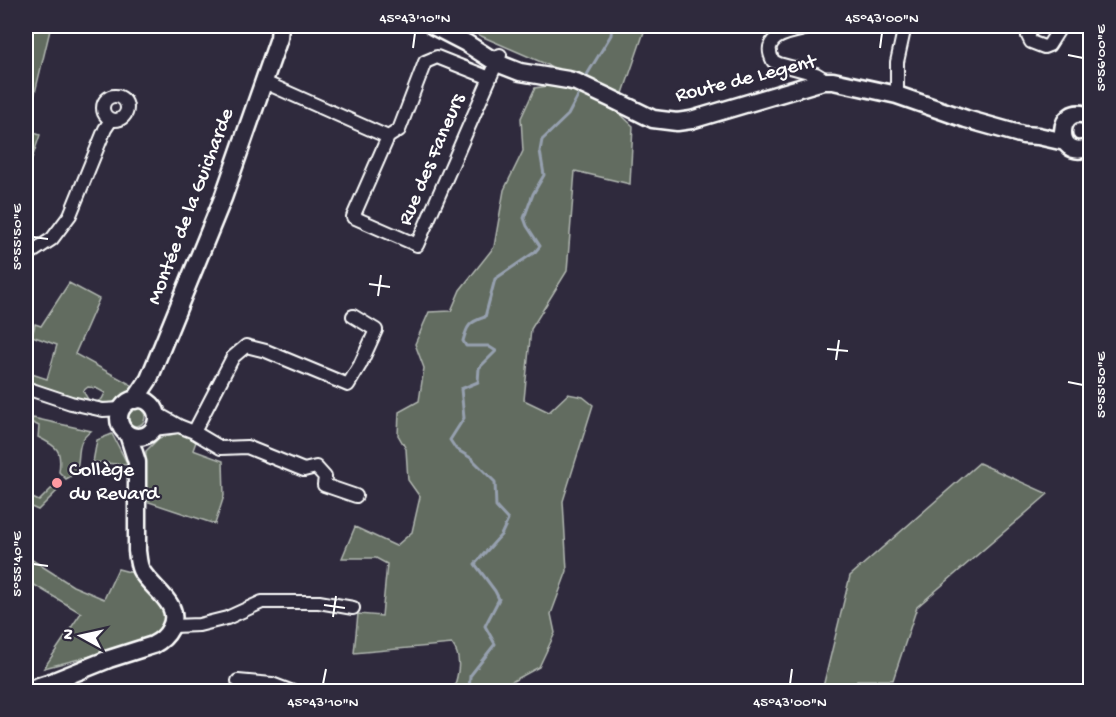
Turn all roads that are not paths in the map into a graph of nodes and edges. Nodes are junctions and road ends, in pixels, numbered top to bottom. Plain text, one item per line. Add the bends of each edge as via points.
1 (280, 26) edge
2 (433, 26) edge
3 (816, 26) edge
4 (905, 26) edge
5 (1033, 26) edge
6 (1061, 26) edge
7 (788, 29) edge
8 (496, 65) junction
9 (823, 81) junction
10 (264, 82) junction
11 (897, 95) junction
12 (1088, 114) edge
13 (111, 120) dead end
14 (1064, 123) junction
15 (1038, 136) junction
16 (388, 137) junction
17 (1065, 142) junction
18 (1089, 149) edge
19 (26, 256) edge
20 (353, 316) dead end
21 (26, 388) edge
22 (140, 415) junction
23 (194, 432) junction
24 (137, 462) junction
25 (356, 496) dead end
26 (353, 608) dead end
27 (172, 626) junction
28 (238, 681) dead end
29 (39, 685) edge
30 (293, 692) edge

1 - 10 main road, Montée de la Guicharde
2 - 8 main road, Route de Legent
3 - 7 street
4 - 11 street via 897,62
5 - 6 street via 1028,36 1031,42 1044,47
7 - 9 street via 771,44 773,61 816,74
8 - 9 main road, Route de Legent via 576,82 653,119 677,122
8 - 16 street, Rue des Faneurs via 437,57 425,62 399,130
8 - 16 street, Rue des Faneurs via 417,245 352,217
9 - 11 main road, Route de Legent
10 - 16 street
10 - 22 main road, Montée de la Guicharde via 220,205 148,379
11 - 15 main road, Route de Legent via 966,119
12 - 14 main road via 1072,116
13 - 19 street via 70,215 52,239
14 - 15 main road
14 - 17 main road
15 - 17 main road, Route de Legent
17 - 18 main road, Route de Legent via 1074,149
20 - 23 street via 376,330 348,385 246,346 233,357
21 - 22 street via 71,404
22 - 23 street
22 - 24 main road
22 - 24 main road via 121,425
23 - 25 street via 221,448 247,447 304,470 316,467 325,477 324,485
24 - 27 main road via 139,563 171,606
26 - 27 street via 319,602 262,602 200,626
27 - 29 main road via 160,642
28 - 30 street via 272,684

